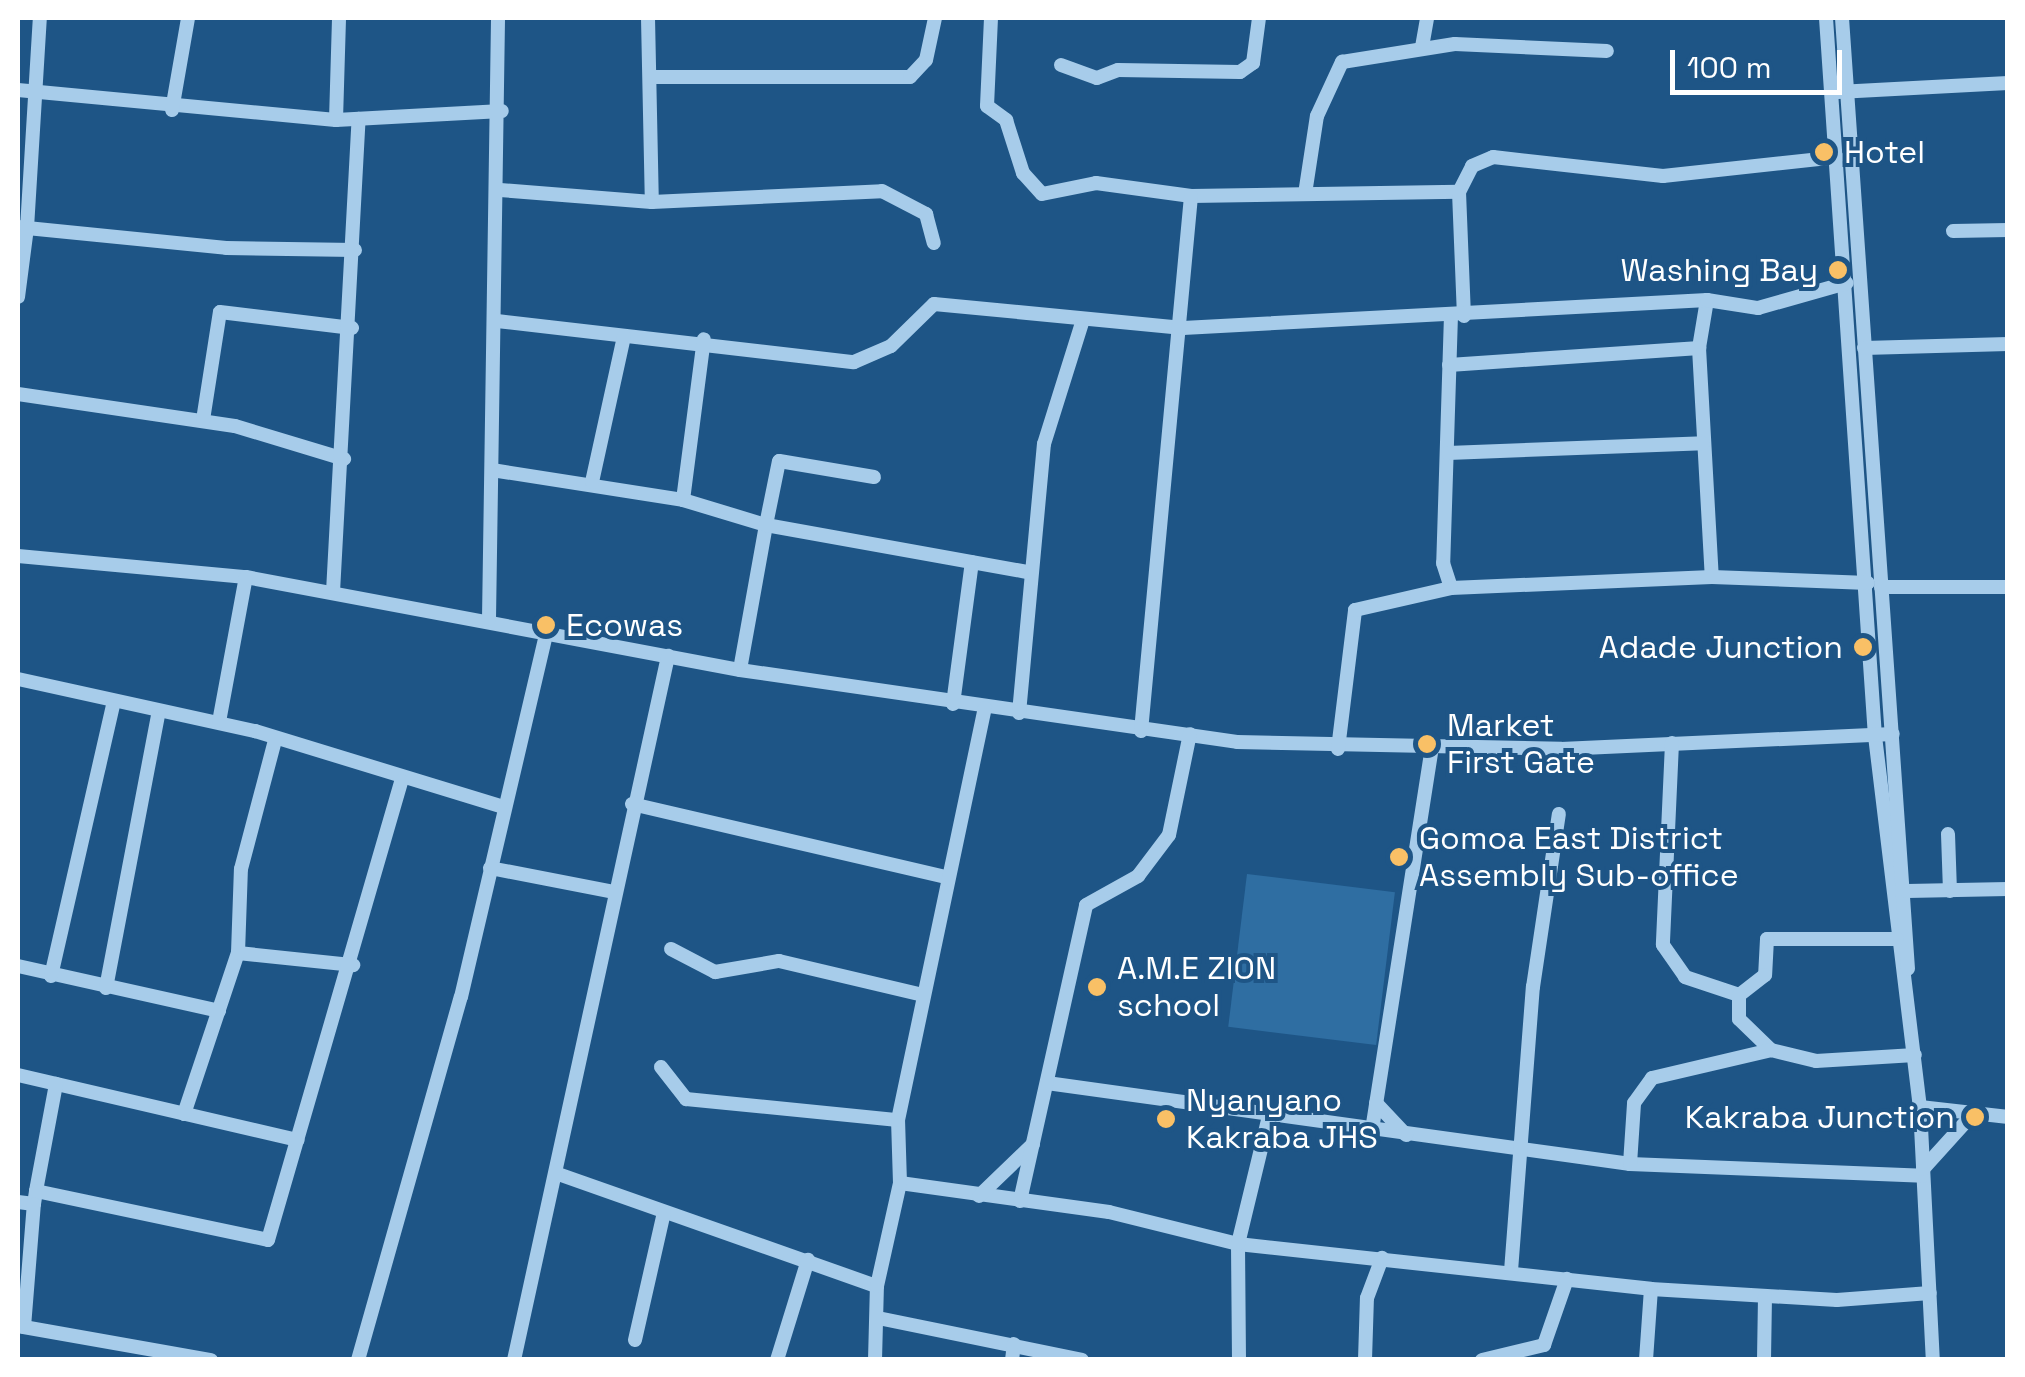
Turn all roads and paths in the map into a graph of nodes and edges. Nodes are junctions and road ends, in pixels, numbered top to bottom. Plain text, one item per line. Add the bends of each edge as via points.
1 (40, 18) edge
2 (188, 18) edge
3 (338, 18) edge
4 (498, 18) edge
5 (648, 18) edge
6 (935, 18) edge
7 (991, 18) edge
8 (1259, 18) edge
9 (1427, 18) edge
10 (1826, 18) edge
11 (1842, 18) edge
12 (1422, 48) junction
13 (1608, 51) dead end
14 (1060, 65) dead end
15 (650, 77) junction
16 (2008, 83) edge
17 (18, 90) edge
18 (1832, 92) junction
19 (1848, 92) junction
20 (38, 94) junction
21 (172, 110) junction
22 (502, 111) junction
23 (359, 119) junction
24 (336, 120) junction
25 (1837, 157) junction
26 (500, 190) junction
27 (1459, 192) junction
28 (1305, 194) junction
29 (1191, 196) junction
30 (652, 202) junction
31 (23, 208) edge
32 (22, 227) edge
33 (2008, 230) edge
34 (1954, 231) dead end
35 (934, 243) dead end
36 (354, 250) junction
37 (1846, 283) junction
38 (18, 297) edge
39 (1707, 300) junction
40 (1458, 316) junction
41 (497, 321) junction
42 (1082, 324) junction
43 (352, 328) junction
44 (1183, 328) junction
45 (624, 336) junction
46 (704, 339) junction
47 (2008, 344) edge
48 (1698, 348) junction
49 (1864, 348) junction
50 (1449, 366) junction
51 (18, 394) edge
52 (203, 420) junction
53 (1703, 443) junction
54 (1448, 453) junction
55 (344, 460) junction
56 (492, 470) junction
57 (874, 477) dead end
58 (592, 482) junction
59 (684, 500) junction
60 (766, 525) junction
61 (18, 556) edge
62 (972, 562) junction
63 (1026, 572) junction
64 (1712, 576) junction
65 (246, 578) junction
66 (1874, 585) junction
67 (2008, 587) edge
68 (1451, 588) junction
69 (333, 592) junction
70 (489, 619) junction
71 (547, 630) junction
72 (668, 656) junction
73 (740, 670) junction
74 (18, 679) edge
75 (114, 702) junction
76 (953, 704) junction
77 (985, 708) junction
78 (159, 711) junction
79 (1020, 713) junction
80 (219, 722) junction
81 (1141, 731) junction
82 (1190, 734) junction
83 (1893, 734) junction
84 (1876, 736) junction
85 (275, 740) junction
86 (1672, 743) junction
87 (1338, 749) junction
88 (1432, 750) junction
89 (401, 781) junction
90 (632, 804) junction
91 (504, 806) junction
92 (1559, 814) dead end
93 (1948, 834) dead end
94 (490, 868) junction
95 (945, 877) junction
96 (2008, 889) edge
97 (1950, 890) junction
98 (615, 892) junction
99 (1907, 892) junction
100 (1897, 939) junction
101 (671, 948) dead end
102 (238, 954) junction
103 (353, 965) junction
104 (18, 966) edge
105 (1907, 973) junction
106 (51, 976) junction
107 (106, 988) junction
108 (923, 995) junction
109 (1739, 995) junction
110 (218, 1011) junction
111 (1772, 1050) junction
112 (1915, 1054) junction
113 (661, 1068) dead end
114 (18, 1075) edge
115 (1047, 1083) junction
116 (56, 1084) junction
117 (1376, 1103) junction
118 (1920, 1107) junction
119 (184, 1114) junction
120 (1972, 1116) junction
121 (2006, 1118) edge
122 (898, 1120) junction
123 (1268, 1120) junction
124 (1372, 1130) junction
125 (1406, 1135) junction
126 (298, 1140) junction
127 (1034, 1143) junction
128 (1517, 1147) junction
129 (1630, 1164) junction
130 (1923, 1173) junction
131 (561, 1175) junction
132 (900, 1182) junction
133 (980, 1196) junction
134 (35, 1198) junction
135 (1020, 1201) junction
136 (18, 1202) edge
137 (664, 1212) junction
138 (1238, 1244) junction
139 (1382, 1258) junction
140 (808, 1260) junction
141 (1511, 1271) junction
142 (1567, 1279) junction
143 (877, 1286) junction
144 (1651, 1289) junction
145 (1930, 1293) junction
146 (1765, 1297) junction
147 (883, 1319) junction
148 (21, 1326) edge
149 (99, 1340) junction
150 (635, 1340) dead end
151 (1013, 1352) edge
152 (96, 1360) edge
153 (210, 1360) edge
154 (358, 1360) edge
155 (514, 1360) edge
156 (777, 1360) edge
157 (875, 1360) edge
158 (1082, 1360) edge
159 (1238, 1360) edge
160 (1364, 1360) edge
161 (1482, 1360) edge
162 (1646, 1360) edge
163 (1764, 1360) edge
164 (1933, 1360) edge

1 - 20 street
2 - 21 street
3 - 24 street
4 - 22 street
5 - 15 street
6 - 15 street via 926,60 910,77
7 - 29 street via 987,106 1006,120 1034,188 1052,195 1096,183
8 - 14 street via 1253,62 1240,72 1118,70 1098,78
9 - 12 street
10 - 18 street
11 - 19 street
12 - 13 street
12 - 28 street via 1334,66
15 - 30 street
16 - 19 street
17 - 20 street
18 - 19 street
18 - 25 street
19 - 49 street
20 - 21 street
20 - 31 street
21 - 24 street
22 - 23 street
22 - 26 street
23 - 24 street
23 - 36 street
25 - 27 street via 1664,176 1494,156 1472,166
25 - 37 street
26 - 30 street
26 - 41 street
27 - 28 street
27 - 40 street
28 - 29 street
29 - 44 street
30 - 35 street via 882,190 926,214
31 - 32 street
32 - 36 street via 189,246
32 - 38 street
33 - 34 street
36 - 43 street
37 - 39 street via 1758,308
37 - 66 street
39 - 40 street
39 - 48 street
40 - 44 street
40 - 50 street
41 - 45 street
41 - 56 street
42 - 44 street
42 - 46 street via 927,305 890,346 854,362
42 - 63 street via 1044,444
43 - 52 street via 220,312
43 - 55 street
44 - 81 street
45 - 46 street
45 - 58 street
46 - 59 street
47 - 49 street
48 - 50 street
48 - 53 street
49 - 66 street
50 - 54 street
51 - 52 street
52 - 55 street
53 - 54 street
53 - 64 street
54 - 68 street via 1443,563
55 - 69 street
56 - 58 street
56 - 70 street
57 - 60 street via 779,461
58 - 59 street
59 - 60 street
60 - 62 street
60 - 73 street
61 - 65 street
62 - 63 street
62 - 76 street
63 - 79 street
64 - 66 street
64 - 68 street
65 - 69 street
65 - 80 street
66 - 67 street
66 - 83 street
66 - 84 street
68 - 87 street via 1355,610
69 - 70 street
70 - 71 street
71 - 72 street
71 - 91 street
72 - 73 street
72 - 90 street
73 - 76 street
74 - 75 street
75 - 78 street
75 - 106 street
76 - 77 street
77 - 79 street
77 - 95 street
78 - 80 street
78 - 107 street
79 - 81 street
80 - 85 street
81 - 82 street
82 - 87 street
82 - 115 street via 1169,835 1138,876 1086,904
83 - 84 street
83 - 99 street
84 - 86 street
84 - 100 street
85 - 89 street
85 - 102 street via 241,869
86 - 88 street
86 - 109 street via 1663,945 1684,977
87 - 88 street
88 - 117 street
89 - 91 street
89 - 103 street
90 - 95 street
90 - 98 street
91 - 94 street
92 - 128 street
93 - 97 street
94 - 98 street
94 - 154 street
95 - 108 street
96 - 97 street
97 - 99 street
98 - 131 street
99 - 105 street
100 - 105 street
100 - 109 street via 1768,939 1765,974
101 - 108 street via 715,972 779,961
102 - 103 street
102 - 110 street
103 - 126 street
104 - 106 street
105 - 112 street
106 - 107 street
107 - 110 street
108 - 122 street
109 - 111 street via 1739,1020
110 - 119 street
111 - 112 street via 1816,1062
111 - 129 street via 1652,1078 1634,1104
112 - 118 street
113 - 122 street via 686,1099
114 - 116 street
115 - 123 street
115 - 127 street
116 - 119 street
116 - 134 street
117 - 124 street
117 - 125 street
118 - 120 street
118 - 130 street
119 - 126 street
120 - 121 street
120 - 130 street
122 - 132 street
123 - 124 street
123 - 138 street
124 - 125 street
125 - 128 street
126 - 134 street via 272,1234 260,1242
127 - 133 street
127 - 135 street
128 - 129 street
128 - 141 street
129 - 130 street
130 - 145 street
131 - 137 street
131 - 155 street
132 - 133 street
132 - 143 street
133 - 135 street
134 - 136 street
134 - 148 street
135 - 138 street
137 - 140 street
137 - 150 street
138 - 139 street
138 - 159 street
139 - 141 street
139 - 160 street via 1366,1298
140 - 143 street
140 - 156 street
141 - 142 street
142 - 144 street
142 - 161 street via 1544,1344
143 - 147 street
144 - 146 street
144 - 162 street
145 - 146 street
145 - 164 street
146 - 163 street
147 - 151 street
147 - 157 street
148 - 149 street
149 - 152 street
149 - 153 street
151 - 158 street

